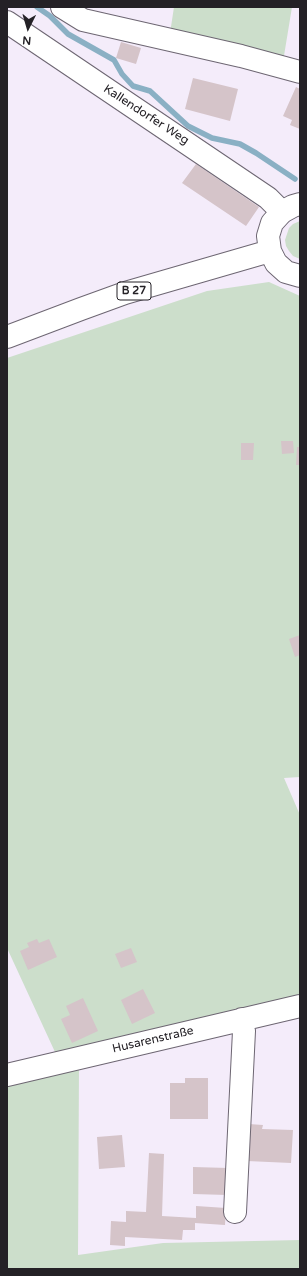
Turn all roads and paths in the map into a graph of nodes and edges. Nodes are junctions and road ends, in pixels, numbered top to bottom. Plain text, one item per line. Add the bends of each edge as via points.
1 (62, 7) edge
2 (7, 22) edge
3 (300, 72) edge
4 (291, 208) edge
5 (270, 251) junction
6 (300, 276) edge
7 (7, 337) edge
8 (300, 1006) edge
9 (242, 1019) junction
10 (7, 1075) edge
11 (235, 1212) dead end

1 - 3 street via 84,20
2 - 4 street, Kallendorfer Weg via 268,198
4 - 5 street via 272,223 268,236
5 - 6 street via 281,268
5 - 7 street, B 27 via 125,293
8 - 9 street, Husarenstraße
9 - 10 street, Husarenstraße
9 - 11 street via 244,1031

